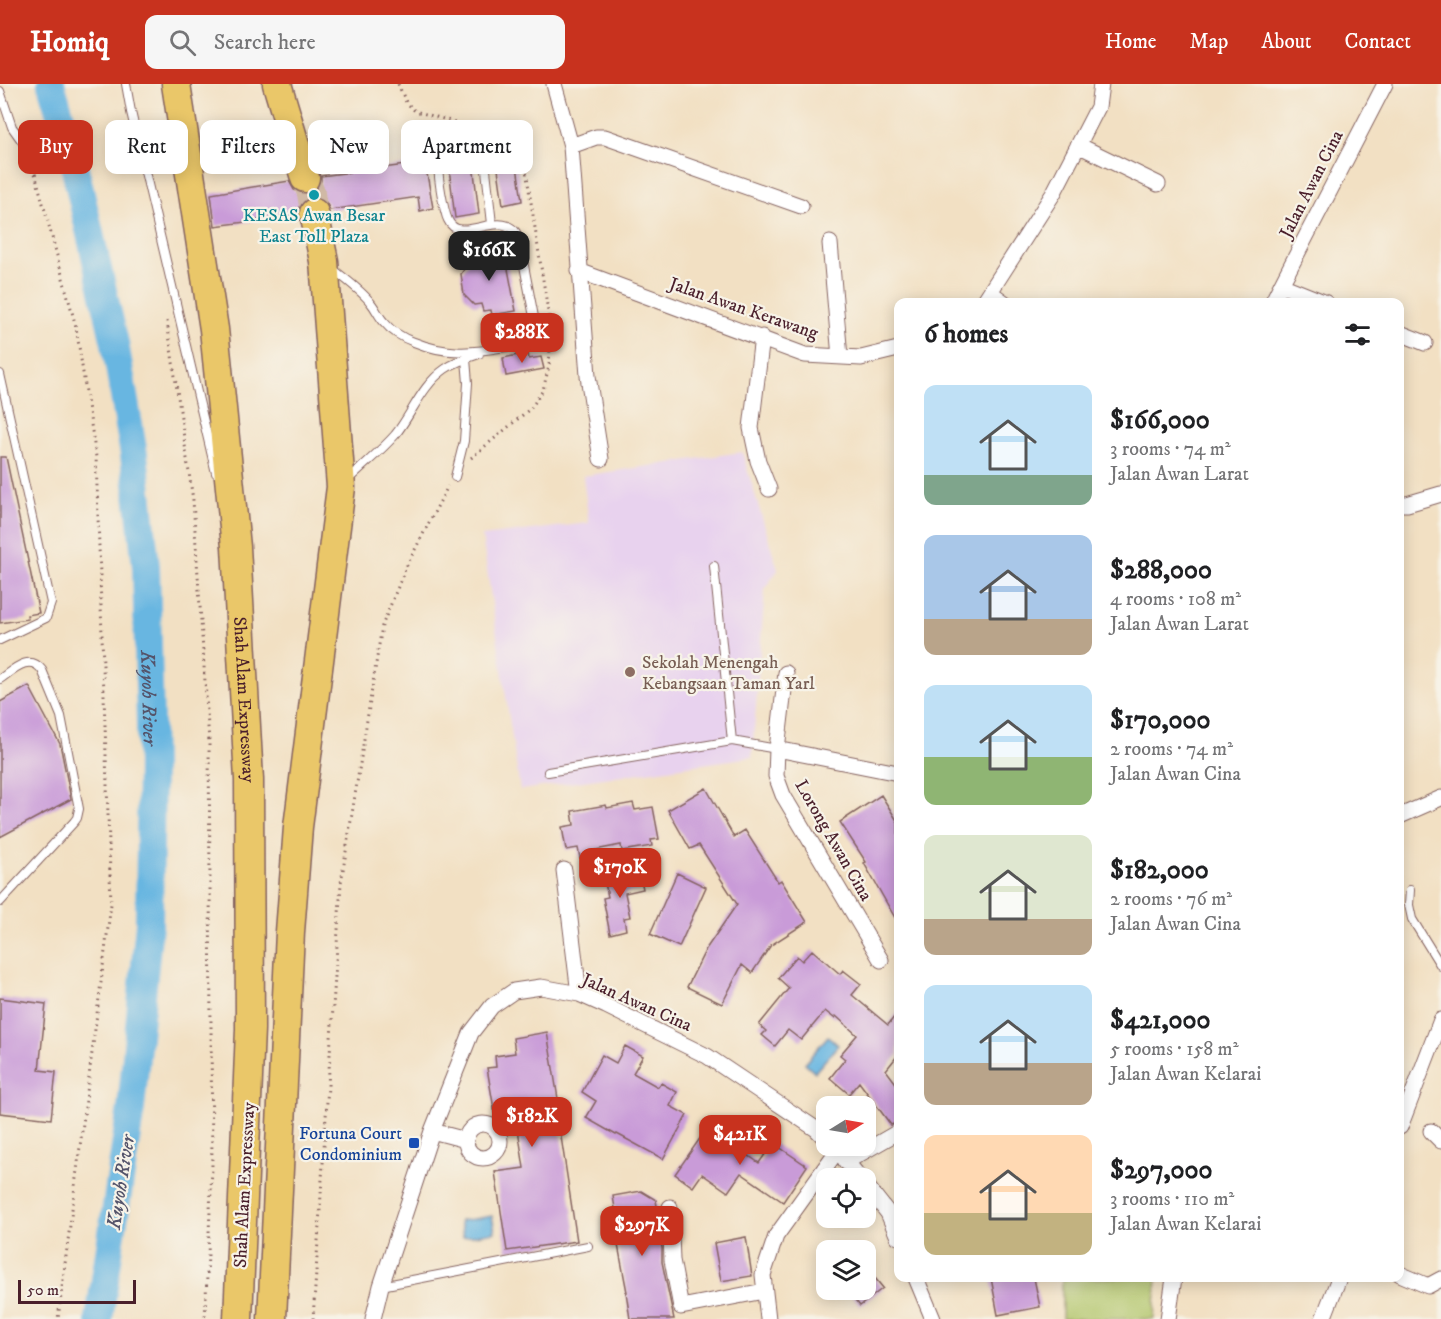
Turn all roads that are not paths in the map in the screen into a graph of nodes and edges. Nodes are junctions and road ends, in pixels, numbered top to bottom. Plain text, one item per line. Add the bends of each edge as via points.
1 (126, 84) edge
2 (176, 84) edge
3 (277, 84) edge
4 (554, 84) edge
5 (1101, 84) edge
6 (1384, 84) edge
7 (0, 91) edge
8 (18, 135) edge
9 (1078, 145) junction
10 (571, 146) junction
11 (306, 178) tunnel mouth
12 (1158, 183) dead end
13 (801, 206) dead end
14 (314, 213) tunnel mouth
15 (492, 224) junction
16 (830, 243) dead end
17 (324, 261) junction
18 (579, 271) junction
19 (1281, 285) junction
20 (986, 298) edge
21 (1274, 298) edge
22 (1314, 298) edge
23 (1404, 335) edge
24 (762, 337) junction
25 (1425, 343) dead end
26 (489, 350) junction
27 (894, 350) edge
28 (840, 357) junction
29 (466, 359) junction
30 (0, 374) edge
31 (601, 459) dead end
32 (455, 477) road end
33 (217, 478) dead end
34 (340, 487) junction
35 (769, 489) dead end
36 (1441, 494) edge
37 (1404, 504) edge
38 (224, 510) dead end
39 (714, 566) dead end
40 (238, 574) junction
41 (0, 640) edge
42 (786, 673) dead end
43 (0, 679) edge
44 (732, 741) junction
45 (777, 749) junction
46 (548, 772) dead end
47 (894, 772) edge
48 (1441, 798) edge
49 (1404, 814) edge
50 (564, 870) dead end
51 (1410, 890) dead end
52 (0, 903) edge
53 (881, 960) dead end
54 (1441, 966) edge
55 (579, 994) junction
56 (1441, 1020) edge
57 (1404, 1116) edge
58 (816, 1129) edge
59 (432, 1131) junction
60 (894, 1132) edge
61 (876, 1139) edge
62 (466, 1140) dead end
63 (837, 1156) edge
64 (842, 1156) edge
65 (852, 1168) edge
66 (876, 1198) edge
67 (670, 1207) dead end
68 (894, 1227) edge
69 (588, 1246) dead end
70 (1404, 1276) edge
71 (1441, 1279) edge
72 (918, 1282) edge
73 (1173, 1282) edge
74 (1337, 1282) edge
75 (381, 1286) junction
76 (764, 1292) junction
77 (238, 1319) edge
78 (272, 1319) edge
79 (373, 1319) edge
80 (768, 1319) edge
81 (933, 1319) edge
82 (1168, 1319) edge
83 (1323, 1319) edge

1 - 33 lane
2 - 40 highway, Shah Alam Expressway via 214,329
3 - 11 highway
4 - 10 street
5 - 9 street via 1098,106
6 - 19 street, Jalan Awan Cina
7 - 8 lane
9 - 12 street
9 - 20 street via 1053,194
10 - 13 street via 605,137
10 - 18 street
14 - 17 highway, Shah Alam Expressway
15 - 15 lane via 485,161 480,153 470,148 447,153 438,169 451,226 465,230
15 - 26 lane via 515,231 519,240 535,332 522,344
16 - 28 street
17 - 26 lane via 371,302 384,322 401,337 451,353
17 - 34 highway, Shah Alam Expressway
18 - 24 street, Jalan Awan Kerawang
18 - 31 street via 588,376
19 - 21 street, Jalan Awan Cina
19 - 22 street
23 - 25 street
24 - 28 street, Jalan Awan Kerawang via 805,355
24 - 35 street via 751,428
26 - 29 lane
27 - 28 street, Jalan Awan Kerawang via 861,358
29 - 32 lane via 464,441
29 - 34 lane via 444,370 424,389 393,437
30 - 41 lane via 51,603 46,618
34 - 78 highway, Shah Alam Expressway via 298,827
36 - 37 street
38 - 40 lane
39 - 44 lane
40 - 77 highway, Shah Alam Expressway via 249,780 250,1029
42 - 45 street
43 - 52 lane via 27,662 42,670 61,716 79,809 74,822
44 - 45 lane
44 - 46 lane
45 - 47 street, Lorong Awan Cina
45 - 53 street, Lorong Awan Cina via 776,776 783,795
48 - 49 street
50 - 55 street
51 - 54 lane via 1412,919
55 - 58 street, Jalan Awan Cina via 707,1056
55 - 59 street, Jalan Awan Cina via 541,987 514,991 492,1006 471,1033
56 - 57 street
59 - 62 street
59 - 75 street, Jalan Awan Cina
60 - 61 street
63 - 76 street via 776,1236 763,1275
64 - 65 street
66 - 68 street
67 - 76 street via 672,1260 681,1307
69 - 75 lane
70 - 71 street via 1428,1286
72 - 81 street
73 - 82 street
74 - 83 street
75 - 79 street, Jalan Awan Cina
76 - 80 street

